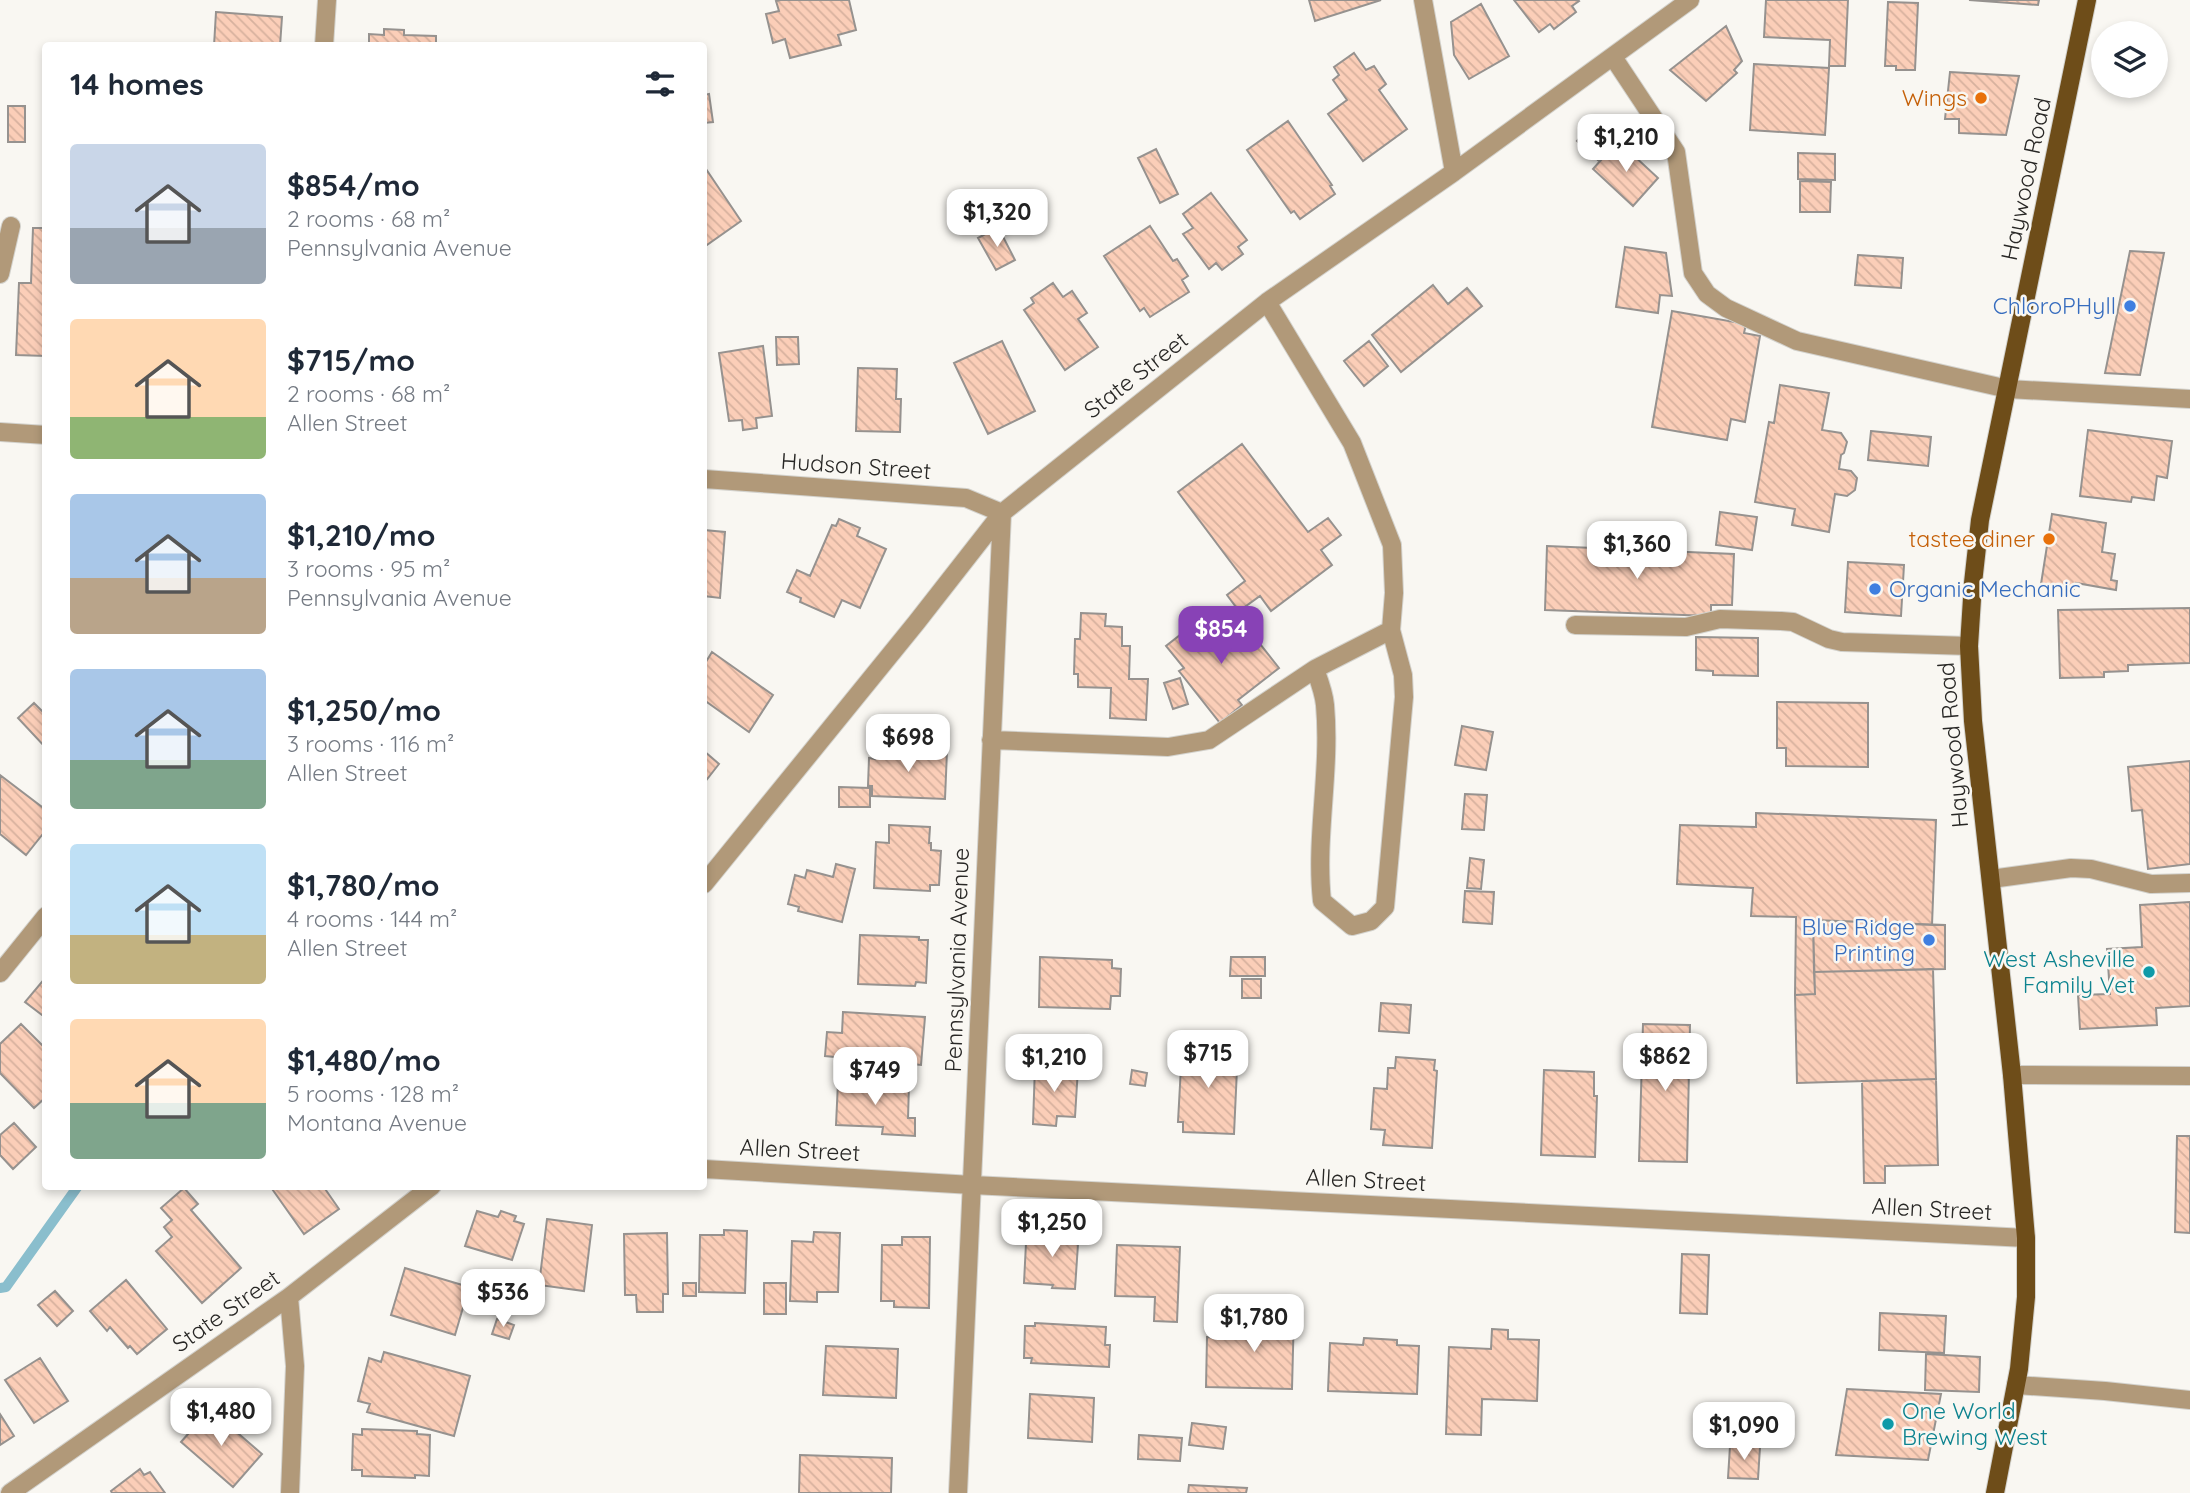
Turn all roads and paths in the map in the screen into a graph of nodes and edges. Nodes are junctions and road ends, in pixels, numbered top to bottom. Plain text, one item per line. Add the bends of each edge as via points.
1 (327, 0) edge
2 (1423, 0) edge
3 (1690, 0) edge
4 (2087, 0) edge
5 (324, 42) edge
6 (1613, 57) junction
7 (1454, 173) junction
8 (11, 226) dead end
9 (0, 274) edge
10 (1267, 302) junction
11 (2008, 389) junction
12 (2190, 399) edge
13 (0, 432) edge
14 (42, 435) edge
15 (707, 479) edge
16 (1002, 513) junction
17 (1576, 625) dead end
18 (1391, 630) junction
19 (1969, 646) junction
20 (1315, 669) junction
21 (991, 740) junction
22 (1991, 879) junction
23 (707, 880) edge
24 (2190, 883) edge
25 (42, 921) edge
26 (0, 973) edge
27 (2012, 1075) junction
28 (2190, 1076) edge
29 (707, 1169) edge
30 (972, 1185) junction
31 (427, 1190) edge
32 (2026, 1238) junction
33 (289, 1297) junction
34 (2016, 1385) junction
35 (2190, 1401) edge
36 (10, 1493) edge
37 (290, 1493) edge
38 (958, 1493) edge
39 (1995, 1493) edge

1 - 5 street
2 - 7 street
3 - 6 street, State Street
4 - 11 main road, Haywood Road
6 - 7 street, State Street
6 - 11 street via 1676,152 1693,273 1707,294 1726,308 1797,341
7 - 10 street, State Street
8 - 9 street
10 - 16 street, State Street
10 - 18 street via 1352,443 1392,545
11 - 12 street
11 - 19 main road, Haywood Road via 1980,520
13 - 14 street
15 - 16 street, Hudson Street via 966,498
16 - 21 street, Pennsylvania Avenue
16 - 23 street, State Street
17 - 19 street via 1686,627 1720,619 1781,621 1842,642
18 - 20 street
18 - 20 street via 1404,697 1385,907 1371,921 1352,926 1322,901 1325,704
19 - 22 main road, Haywood Road
20 - 21 street via 1209,740 1168,747
21 - 30 street, Pennsylvania Avenue
22 - 24 street via 2071,868 2151,884
22 - 27 main road, Haywood Road
25 - 26 street
27 - 28 street
27 - 32 main road, Haywood Road
29 - 30 street, Allen Street
30 - 32 street, Allen Street
30 - 38 street, Pennsylvania Avenue
31 - 33 street, State Street
32 - 34 main road, Haywood Road via 2026,1297
33 - 36 street, State Street
33 - 37 street via 295,1366
34 - 35 street
34 - 39 main road, Haywood Road

